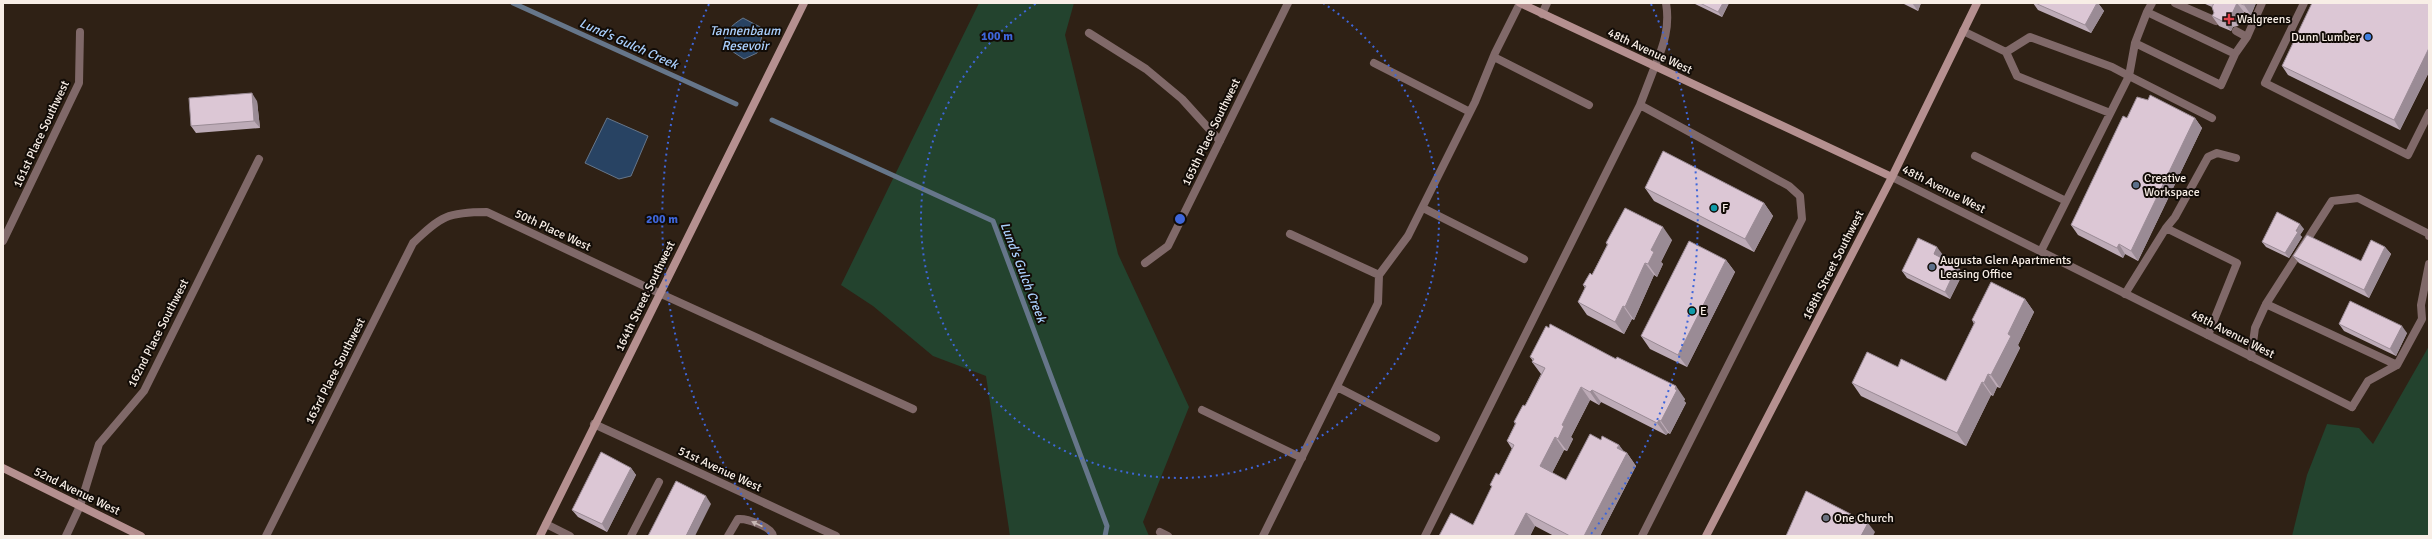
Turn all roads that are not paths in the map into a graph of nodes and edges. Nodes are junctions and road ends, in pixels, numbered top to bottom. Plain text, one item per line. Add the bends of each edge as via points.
1 (1288, 3) edge
2 (1520, 3) edge
3 (1548, 3) edge
4 (1666, 3) edge
5 (1977, 3) edge
6 (2152, 3) edge
7 (2175, 3) edge
8 (2262, 3) edge
9 (2304, 3) edge
10 (802, 4) edge
11 (2148, 12) junction
12 (1542, 14) junction
13 (2216, 21) edge
14 (1963, 31) junction
15 (2236, 31) dead end
16 (80, 32) dead end
17 (1089, 33) dead end
18 (2247, 37) junction
19 (2134, 43) junction
20 (2006, 52) junction
21 (2235, 54) junction
22 (1494, 57) junction
23 (1374, 63) dead end
24 (1655, 66) junction
25 (2129, 76) junction
26 (1589, 105) dead end
27 (1640, 105) junction
28 (1470, 112) junction
29 (2110, 113) junction
30 (2429, 113) edge
31 (2212, 118) dead end
32 (1220, 141) junction
33 (1975, 156) dead end
34 (2236, 158) dead end
35 (259, 159) dead end
36 (1892, 176) junction
37 (2066, 202) junction
38 (1423, 208) junction
39 (434, 223) joint
40 (2166, 228) junction
41 (1290, 234) dead end
42 (2429, 236) edge
43 (3, 240) edge
44 (2041, 251) junction
45 (1524, 259) dead end
46 (1145, 263) dead end
47 (2429, 264) edge
48 (1379, 275) junction
49 (660, 293) junction
50 (2125, 294) junction
51 (2266, 304) junction
52 (2208, 335) junction
53 (2251, 357) junction
54 (2397, 365) junction
55 (1337, 387) junction
56 (914, 409) dead end
57 (1202, 410) dead end
58 (594, 424) junction
59 (1436, 438) dead end
60 (1302, 458) junction
61 (3, 468) edge
62 (659, 482) dead end
63 (80, 506) junction
64 (546, 524) junction
65 (1160, 532) dead end
66 (66, 536) edge
67 (141, 536) edge
68 (266, 536) edge
69 (540, 536) edge
70 (570, 536) edge
71 (631, 536) edge
72 (728, 536) edge
73 (773, 536) edge
74 (836, 536) edge
75 (1168, 536) edge
76 (1263, 536) edge
77 (1425, 536) edge
78 (1642, 536) edge
79 (1706, 536) edge

1 - 32 street, 165th Place Southwest
2 - 12 street, 48th Avenue West
2 - 22 street
3 - 12 street
4 - 24 street via 1669,17 1666,39
5 - 14 street, 168th Street Southwest
6 - 11 street
7 - 13 street
8 - 18 street
9 - 30 street via 2264,83 2408,155
10 - 49 street, 164th Street Southwest
11 - 19 street
11 - 21 street
12 - 24 street, 48th Avenue West
14 - 20 street
14 - 36 street, 168th Street Southwest
15 - 18 street
16 - 43 street, 161st Place Southwest via 79,83
17 - 32 street via 1146,69 1182,100
18 - 21 street
19 - 21 street via 2221,85
19 - 25 street
20 - 25 street via 2030,37 2112,67
20 - 29 street via 2017,76
22 - 26 street
22 - 28 street
23 - 28 street
24 - 27 street
24 - 36 street, 48th Avenue West
25 - 29 street
25 - 31 street
27 - 77 street
27 - 78 street via 1789,186 1800,196 1802,219
28 - 38 street
29 - 37 street
32 - 46 street, 165th Place Southwest via 1168,246
33 - 37 street
34 - 40 street via 2217,153 2208,157 2176,217
35 - 63 street, 162nd Place Southwest via 144,392 99,444
36 - 44 street, 48th Avenue West
36 - 79 street, 168th Street Southwest
37 - 44 street
38 - 45 street
38 - 48 street via 1408,236
39 - 49 street, 50th Place West via 459,212 487,212
39 - 68 street, 163rd Place Southwest via 413,243
40 - 50 street
40 - 52 street via 2237,263
41 - 48 street
42 - 51 street via 2358,198 2332,201
44 - 50 street, 48th Avenue West
47 - 54 street via 2421,305 2422,319
48 - 55 street via 1378,303
49 - 56 street, 50th Place West
49 - 58 street, 164th Street Southwest
50 - 52 street, 48th Avenue West
51 - 53 street via 2255,328
51 - 54 street
52 - 53 street, 48th Avenue West
53 - 54 street, 48th Avenue West via 2352,407 2368,381
55 - 59 street
55 - 60 street
57 - 60 street
58 - 64 street, 164th Street Southwest
58 - 74 street, 51st Avenue West
60 - 76 street
61 - 63 street, 52nd Avenue West
62 - 71 street
63 - 66 street, 162nd Place Southwest
63 - 67 street, 52nd Avenue West
64 - 69 street, 164th Street Southwest
64 - 70 street
65 - 75 street
73 -> 72 street via 770,530 744,518 738,519

